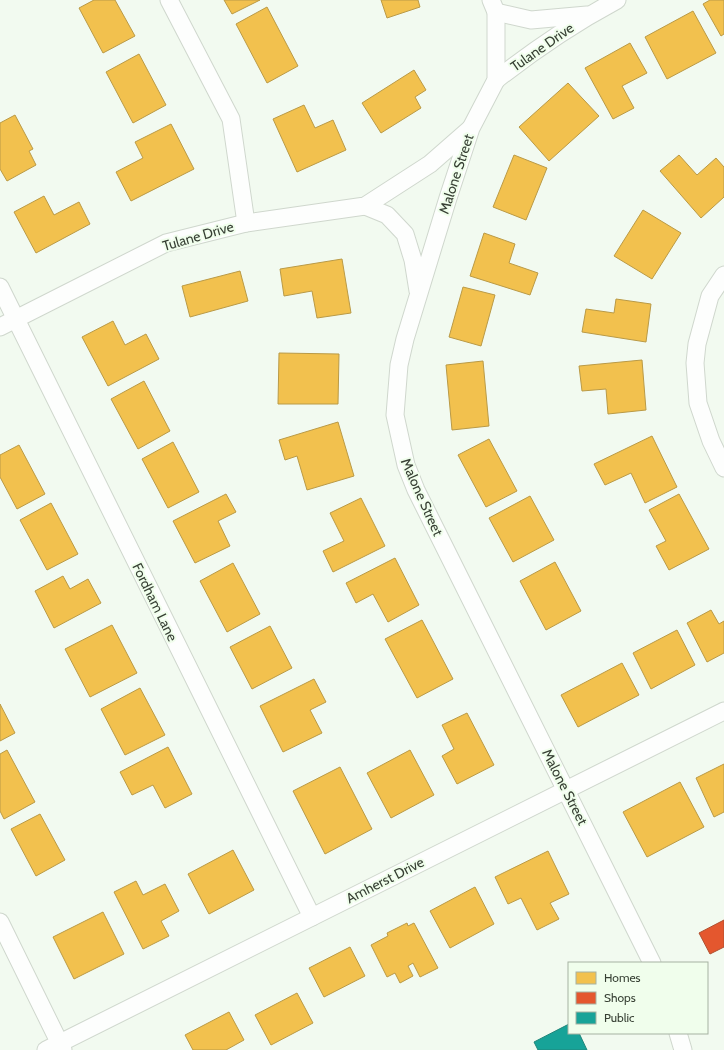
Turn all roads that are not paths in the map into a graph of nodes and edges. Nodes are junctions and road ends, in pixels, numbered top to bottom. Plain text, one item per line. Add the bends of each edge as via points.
1 (169, 0) edge
2 (617, 0) edge
3 (494, 6) edge
4 (589, 15) junction
5 (496, 80) junction
6 (471, 128) junction
7 (365, 206) junction
8 (246, 223) junction
9 (724, 275) edge
10 (0, 288) edge
11 (418, 294) junction
12 (16, 320) junction
13 (0, 327) edge
14 (724, 468) edge
15 (724, 711) edge
16 (566, 789) junction
17 (312, 917) junction
18 (0, 922) edge
19 (652, 962) edge
20 (678, 1034) edge
21 (56, 1048) edge
22 (683, 1050) edge

1 - 8 street via 231,119
2 - 4 street, Tulane Drive
3 - 4 street, Tulane Drive via 531,20
3 - 5 street, Malone Street
4 - 5 street, Tulane Drive
5 - 6 street, Malone Street
6 - 7 street, Tulane Drive via 430,164
6 - 11 street, Malone Street
7 - 8 street, Tulane Drive
7 - 11 street via 387,215 405,234 413,260
8 - 12 street, Tulane Drive via 166,243
9 - 14 street via 710,296 697,344 695,363 698,403
10 - 12 street, Fordham Lane
11 - 16 street, Malone Street via 404,339 396,388 395,415 406,465 416,490
12 - 13 street, Tulane Drive
12 - 17 street, Fordham Lane
15 - 16 street, Amherst Drive
16 - 17 street, Amherst Drive
16 - 19 street, Malone Street
17 - 21 street, Amherst Drive
18 - 21 street
20 - 22 street

